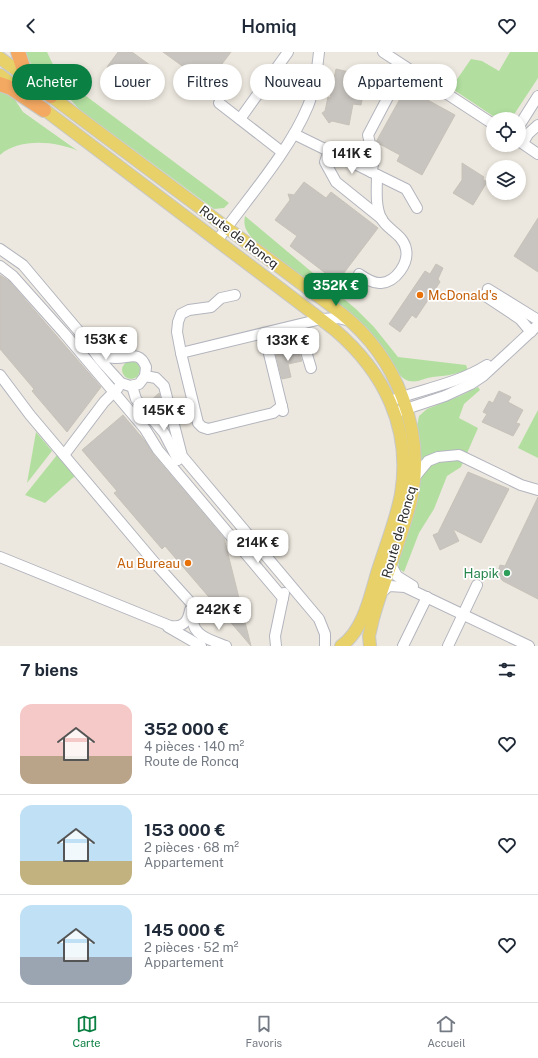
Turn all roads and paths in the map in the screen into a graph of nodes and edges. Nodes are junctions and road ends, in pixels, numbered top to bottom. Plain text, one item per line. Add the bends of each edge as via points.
1 (18, 52) edge
2 (288, 52) edge
3 (319, 52) edge
4 (383, 52) edge
5 (0, 58) edge
6 (23, 64) edge
7 (12, 67) edge
8 (0, 75) edge
9 (0, 84) edge
10 (538, 96) edge
11 (56, 100) edge
12 (386, 100) edge
13 (219, 103) dead end
14 (44, 110) junction
15 (526, 115) edge
16 (240, 119) junction
17 (486, 119) edge
18 (538, 125) edge
19 (294, 134) junction
20 (526, 136) edge
21 (526, 146) edge
22 (329, 151) junction
23 (282, 152) junction
24 (538, 154) edge
25 (374, 173) junction
26 (417, 208) dead end
27 (382, 219) junction
28 (226, 228) junction
29 (217, 241) junction
30 (0, 249) edge
31 (0, 266) edge
32 (358, 274) dead end
33 (235, 295) dead end
34 (321, 319) junction
35 (538, 320) edge
36 (350, 321) junction
37 (538, 325) edge
38 (290, 327) junction
39 (531, 332) junction
40 (264, 333) junction
41 (94, 350) junction
42 (509, 352) junction
43 (181, 353) junction
44 (123, 358) junction
45 (311, 368) dead end
46 (0, 375) edge
47 (145, 376) junction
48 (124, 382) junction
49 (114, 392) junction
50 (402, 396) junction
51 (390, 401) junction
52 (400, 411) junction
53 (64, 455) junction
54 (414, 478) junction
55 (538, 490) edge
56 (0, 557) edge
57 (391, 565) junction
58 (477, 585) dead end
59 (382, 592) junction
60 (427, 597) junction
61 (283, 598) junction
62 (188, 600) junction
63 (463, 614) junction
64 (155, 620) junction
65 (201, 646) edge
66 (226, 646) edge
67 (276, 646) edge
68 (325, 646) edge
69 (342, 646) edge
70 (370, 646) edge
71 (403, 646) edge
72 (448, 646) edge
73 (529, 646) edge

1 - 6 highway
2 - 16 street
3 - 19 street via 311,97
4 - 17 street
5 - 7 main road, Route de Roncq
8 - 14 main road, Route de Roncq
9 - 14 highway via 11,88
10 - 15 street
11 - 28 main road, Route de Roncq
12 - 25 street via 368,135 374,154
13 - 16 street
14 - 29 main road, Route de Roncq
16 - 23 street
18 - 20 street
19 - 22 street
19 - 23 street
21 - 24 street
22 - 25 street
22 - 27 street via 325,162 336,182
23 - 28 street
25 - 26 street via 406,189
25 - 27 street
27 - 32 street via 398,234 405,245 404,265 394,278 381,283
28 - 29 street
28 - 36 main road, Route de Roncq
29 - 34 main road, Route de Roncq
30 - 41 street via 23,265
31 - 49 street via 22,285
33 - 43 street via 221,298 211,307 189,310 181,314 177,332
34 - 36 street via 338,318
34 - 38 street
34 - 51 main road, Route de Roncq via 365,359 382,383
35 - 39 street via 486,292 520,319
36 - 50 main road, Route de Roncq via 383,357
37 - 39 street
38 - 40 street
38 - 45 street via 305,348
39 - 42 street
40 - 43 street
40 - 43 street via 283,410 208,429 202,427 195,417
41 - 44 street via 111,358
41 - 48 street via 104,365
42 - 50 street via 465,377
42 - 52 street via 471,384
44 - 47 street via 132,356 141,359 146,367
44 - 48 street via 116,366
46 - 53 street
47 - 48 street via 139,384
47 - 68 street via 156,378 164,386 182,456 319,619 326,634
48 - 49 street
48 - 61 street via 164,433 176,458 282,583 285,590
49 - 53 street
49 - 61 street via 145,429 158,450
50 - 51 street
50 - 52 main road, Route de Roncq
51 - 52 main road, Route de Roncq
52 - 54 main road, Route de Roncq via 413,446
52 - 69 main road, Route de Roncq via 403,460 400,498 367,605 353,634
53 - 62 street
54 - 55 street via 428,461 438,456 459,455 521,485
54 - 57 main road, Route de Roncq via 409,507
56 - 64 street
57 - 59 main road, Route de Roncq
57 - 60 street via 397,576 418,588
58 - 63 street
59 - 60 street via 395,585
59 - 70 main road, Route de Roncq via 370,631
60 - 63 street
60 - 71 street
61 - 67 street via 275,636
62 - 64 street via 190,610 185,624 174,626
62 - 66 street via 193,606 193,622 197,631 204,637
63 - 72 street
63 - 73 street
64 - 65 street

